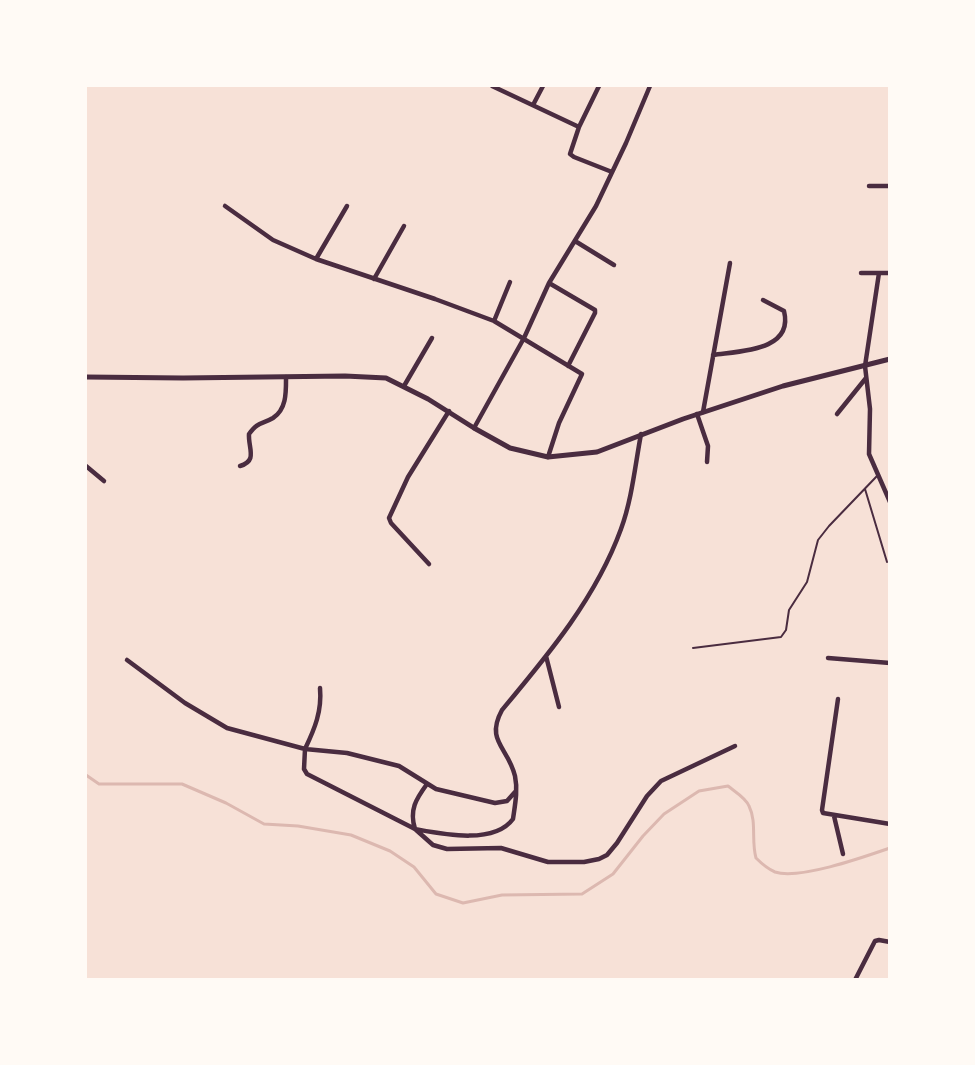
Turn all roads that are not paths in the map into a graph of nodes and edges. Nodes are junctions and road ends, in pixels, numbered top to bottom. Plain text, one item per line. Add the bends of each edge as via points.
1 (492, 86) edge
2 (543, 86) edge
3 (599, 86) edge
4 (650, 86) edge
5 (533, 105) junction
6 (579, 127) junction
7 (612, 172) junction
8 (869, 186) dead end
9 (890, 186) edge
10 (225, 206) dead end
11 (347, 206) dead end
12 (404, 226) dead end
13 (575, 241) junction
14 (316, 259) junction
15 (730, 263) dead end
16 (614, 265) dead end
17 (861, 273) dead end
18 (879, 273) junction
19 (890, 273) edge
20 (374, 279) junction
21 (510, 282) dead end
22 (549, 283) junction
23 (763, 300) dead end
24 (494, 321) junction
25 (432, 338) dead end
26 (524, 338) junction
27 (713, 355) junction
28 (890, 359) edge
29 (568, 366) junction
30 (865, 366) junction
31 (86, 376) edge
32 (286, 377) junction
33 (866, 378) junction
34 (404, 386) junction
35 (449, 411) junction
36 (700, 413) junction
37 (837, 414) dead end
38 (474, 428) junction
39 (641, 434) junction
40 (548, 457) junction
41 (707, 462) dead end
42 (86, 466) edge
43 (240, 466) dead end
44 (877, 476) junction
45 (104, 481) dead end
46 (865, 489) junction
47 (890, 502) edge
48 (887, 562) dead end
49 (429, 564) dead end
50 (693, 648) dead end
51 (546, 656) junction
52 (828, 658) dead end
53 (127, 660) dead end
54 (890, 663) edge
55 (320, 688) dead end
56 (838, 699) dead end
57 (559, 707) dead end
58 (735, 746) dead end
59 (305, 748) junction
60 (427, 784) junction
61 (515, 792) junction
62 (834, 816) junction
63 (890, 824) edge
64 (415, 829) junction
65 (843, 854) dead end
66 (890, 942) edge
67 (855, 980) edge

1 - 5 street
2 - 5 street
3 - 6 street
4 - 7 street
5 - 6 street
6 - 7 street via 570,154
7 - 13 street
8 - 9 street
10 - 14 street via 273,240
11 - 14 street
12 - 20 street
13 - 16 street
13 - 22 street
14 - 20 street
15 - 27 street
17 - 18 street
18 - 19 street
18 - 30 street
20 - 24 street
21 - 24 street
22 - 26 street
22 - 29 street via 595,310
23 - 27 street via 784,311 782,335 764,346
24 - 26 street
25 - 34 street
26 - 29 street
26 - 38 street
27 - 36 street
28 - 30 street
29 - 40 street via 582,376 559,423
30 - 33 street
30 - 36 street via 783,386
31 - 32 street
32 - 34 street via 380,377
32 - 43 street via 284,404 274,417 259,423 249,434 252,457
33 - 37 street
33 - 44 street via 869,454
34 - 35 street
35 - 38 street
35 - 49 street via 408,477 389,518
36 - 39 street
36 - 41 street via 708,446
38 - 40 street via 510,448
39 - 40 street via 597,452
39 - 51 street via 621,530 591,591
42 - 45 street
44 - 46 lane
44 - 47 street
46 - 48 lane
46 - 50 lane via 818,540 807,582 789,610 781,637
51 - 57 street
51 - 61 street via 496,721 496,738 513,768
52 - 54 street
53 - 59 street via 185,704 227,728
55 - 59 street via 318,717
56 - 62 street via 822,810
58 - 64 street via 661,781 617,843 599,859 548,862 501,848 447,849 433,845
59 - 60 street via 399,766
59 - 64 street via 307,774
60 - 61 street via 495,803 507,801
60 - 64 street via 414,802
61 - 64 street via 513,819 503,830 464,836
62 - 63 street
62 - 65 street
66 - 67 street via 875,941

